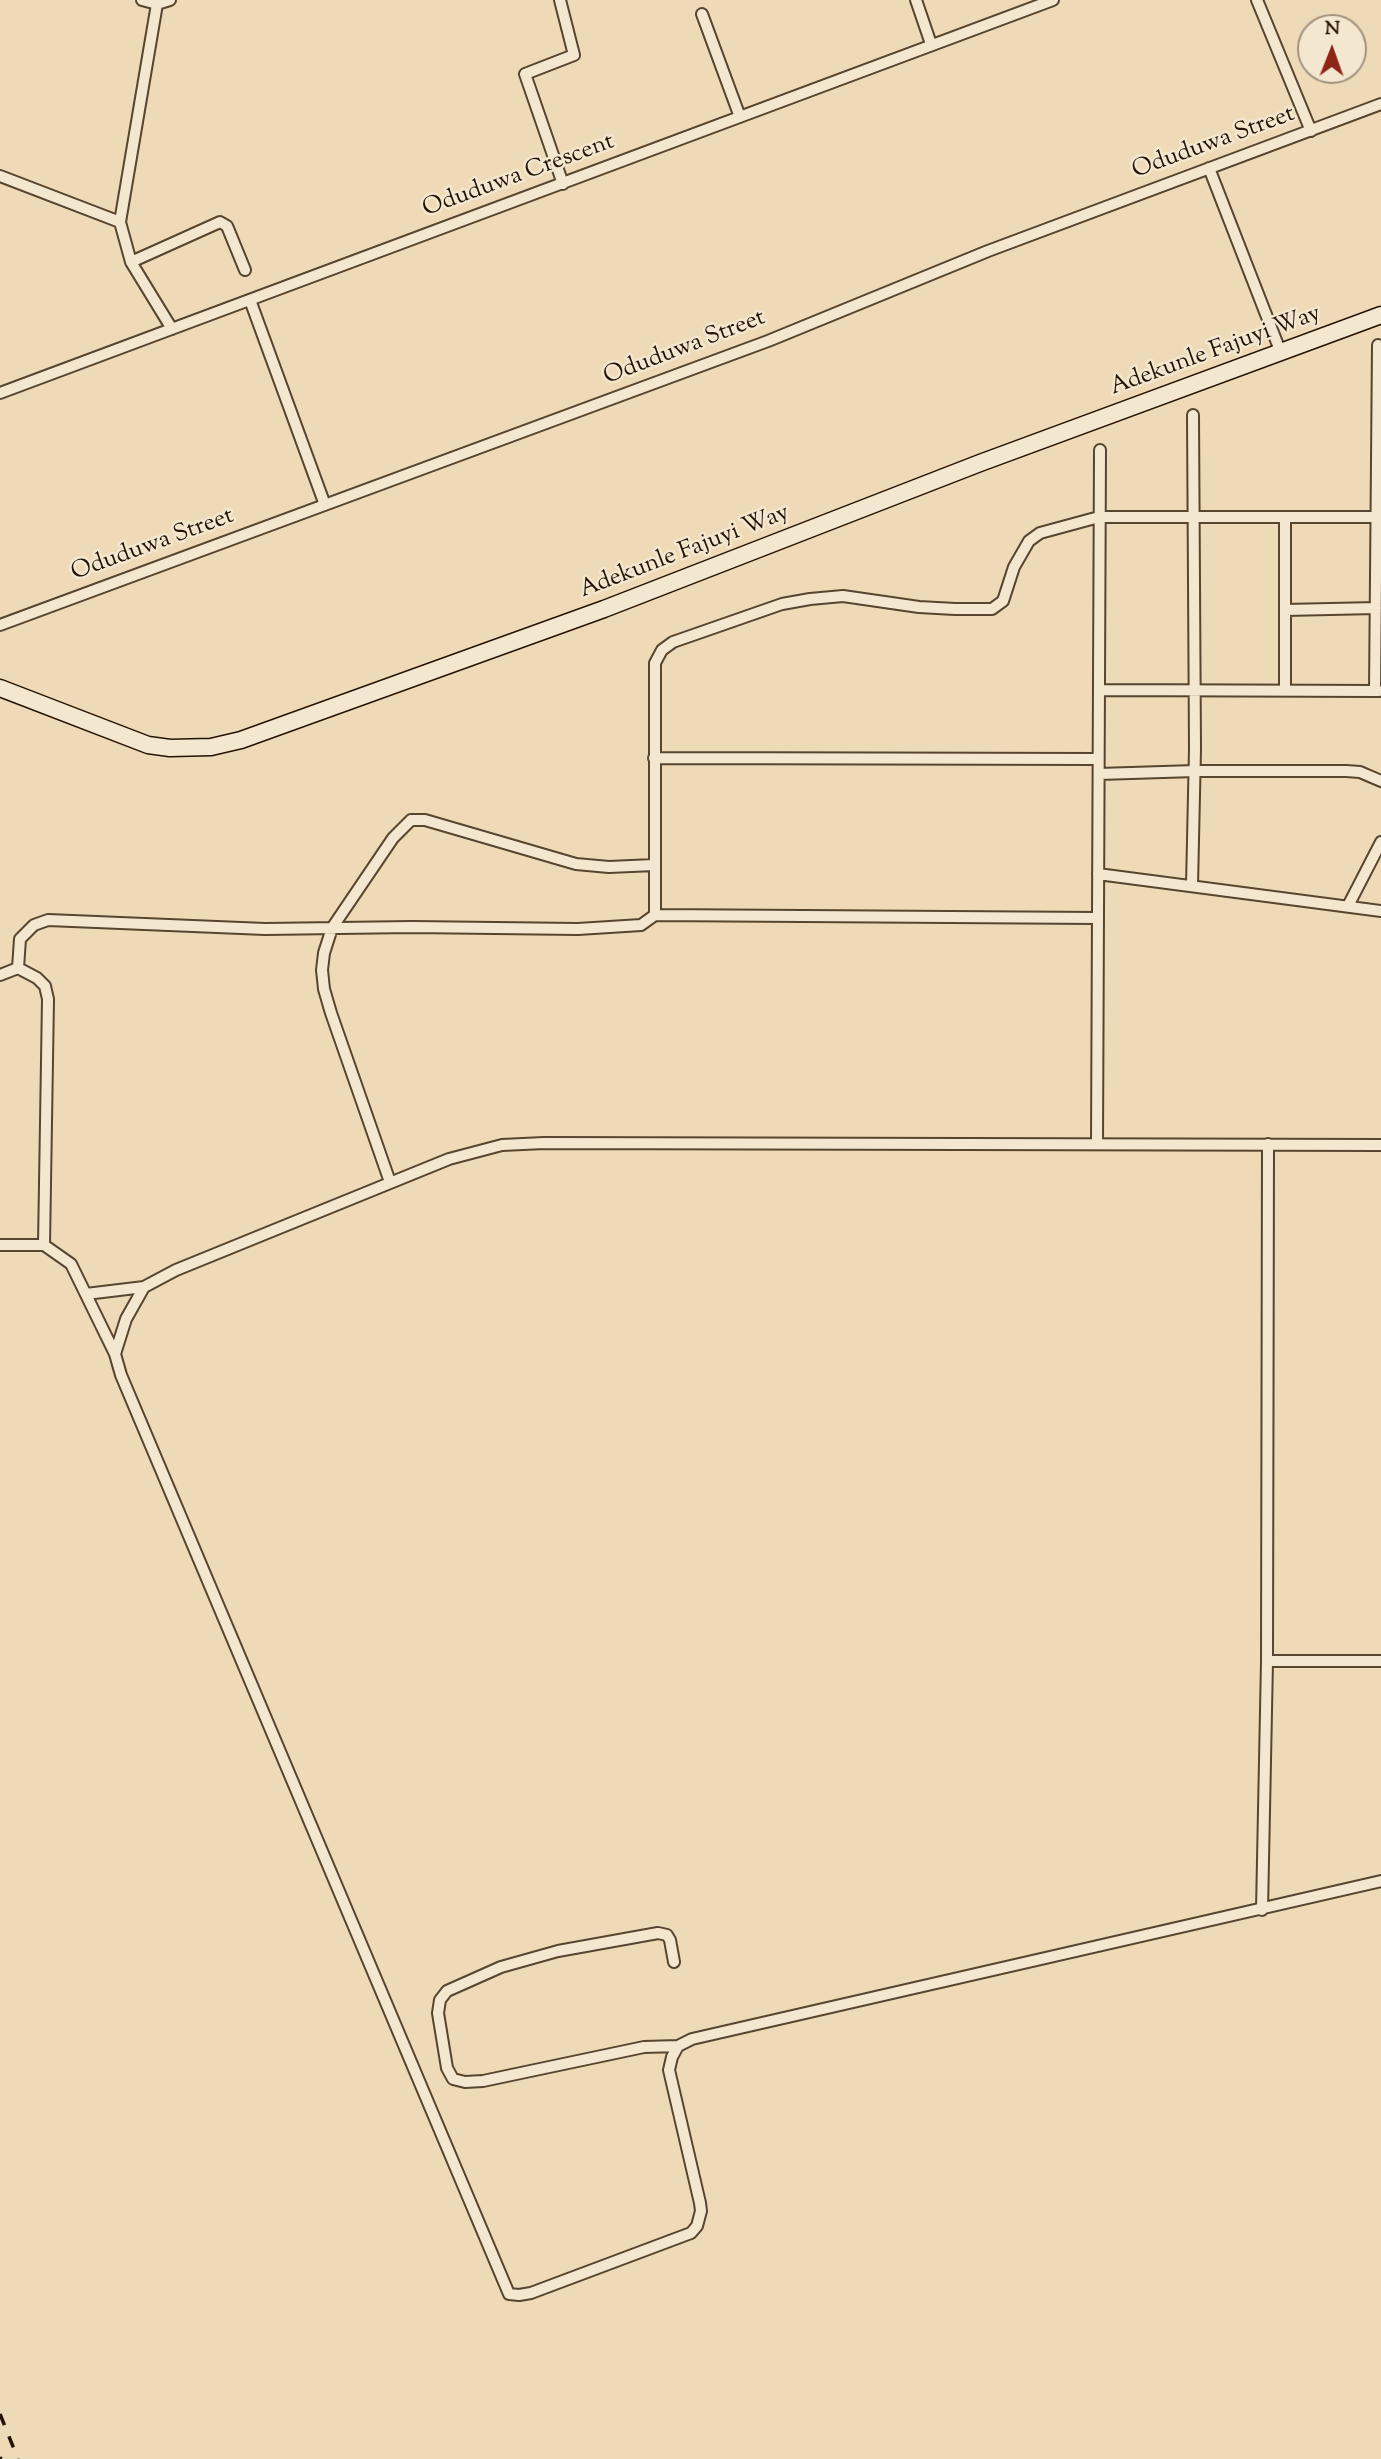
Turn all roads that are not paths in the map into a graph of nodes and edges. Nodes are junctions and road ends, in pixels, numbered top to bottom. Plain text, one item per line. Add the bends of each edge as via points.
1 (142, 0) edge
2 (170, 0) edge
3 (560, 0) edge
4 (916, 0) edge
5 (1053, 0) edge
6 (1257, 0) edge
7 (157, 4) junction
8 (702, 14) dead end
9 (931, 44) junction
10 (1381, 104) edge
11 (740, 117) junction
12 (1311, 131) junction
13 (1209, 168) junction
14 (0, 176) edge
15 (563, 184) junction
16 (120, 222) junction
17 (131, 262) junction
18 (245, 270) dead end
19 (250, 300) junction
20 (1381, 315) edge
21 (172, 329) junction
22 (1378, 345) dead end
23 (1281, 353) junction
24 (0, 393) edge
25 (1193, 415) dead end
26 (1100, 450) dead end
27 (325, 505) junction
28 (1099, 517) junction
29 (1195, 517) junction
30 (1285, 517) junction
31 (1379, 517) edge
32 (1376, 608) junction
33 (1285, 610) junction
34 (0, 625) edge
35 (0, 688) edge
36 (1099, 690) junction
37 (1194, 690) junction
38 (1285, 690) junction
39 (1378, 691) edge
40 (654, 758) junction
41 (1098, 760) junction
42 (1195, 771) junction
43 (1098, 774) junction
44 (1381, 781) edge
45 (1381, 842) edge
46 (654, 865) junction
47 (1098, 874) junction
48 (1192, 886) junction
49 (1348, 906) junction
50 (1381, 911) edge
51 (654, 915) junction
52 (1097, 918) junction
53 (331, 928) junction
54 (18, 968) junction
55 (0, 975) edge
56 (1097, 1144) junction
57 (1268, 1144) junction
58 (1381, 1145) edge
59 (390, 1182) junction
60 (0, 1245) edge
61 (44, 1245) junction
62 (144, 1287) junction
63 (86, 1294) junction
64 (115, 1354) junction
65 (1267, 1661) junction
66 (1381, 1661) edge
67 (1381, 1881) edge
68 (1262, 1910) junction
69 (674, 1962) dead end
70 (678, 2046) junction

1 - 7 street
2 - 7 street
3 - 15 street via 574,55 525,74
4 - 9 street
5 - 9 street, Oduduwa Crescent
6 - 12 street
7 - 16 street
8 - 11 street
9 - 11 street, Oduduwa Crescent
10 - 12 street, Oduduwa Street
11 - 15 street, Oduduwa Crescent
12 - 13 street, Oduduwa Street
13 - 23 street
13 - 27 street, Oduduwa Street via 768,341
14 - 16 street
15 - 19 street, Oduduwa Crescent
16 - 17 street
17 - 18 street via 220,222
17 - 21 street
19 - 21 street, Oduduwa Crescent
19 - 27 street
20 - 23 street, Adekunle Fajuyi Way
21 - 24 street, Oduduwa Crescent
22 - 31 street
23 - 35 street, Adekunle Fajuyi Way via 980,463 604,609 241,740 211,747 148,745
25 - 29 street
26 - 28 street
27 - 34 street, Oduduwa Street
28 - 29 street
28 - 36 street
28 - 40 street via 1040,533 1029,541 1003,601 992,609 931,608 843,596 810,599 782,604 673,642 655,663
29 - 30 street
29 - 37 street
30 - 31 street
30 - 33 street
31 - 32 street
32 - 33 street
32 - 39 street
33 - 38 street
36 - 37 street
36 - 41 street
37 - 38 street
37 - 42 street
38 - 39 street
40 - 41 street
40 - 46 street
41 - 43 street
42 - 43 street
42 - 44 street via 1346,771
42 - 48 street
43 - 47 street
45 - 49 street
46 - 51 street
46 - 53 street via 576,864 452,826 411,820 393,838
47 - 48 street
47 - 52 street
48 - 49 street
49 - 50 street
51 - 52 street
51 - 53 street via 626,928
52 - 56 street
53 - 54 street via 204,928 48,920 34,925 20,939
53 - 59 street via 324,953 324,989
54 - 55 street
54 - 61 street via 45,986 48,999
56 - 57 street
56 - 59 street via 516,1144 449,1158
57 - 58 street
57 - 65 street
59 - 62 street
60 - 61 street
61 - 63 street via 71,1264
62 - 63 street
62 - 64 street via 126,1318
63 - 64 street
64 - 70 street via 509,2294 543,2288 697,2226 700,2203 669,2070
65 - 66 street
65 - 68 street
67 - 68 street
68 - 70 street via 692,2039
69 - 70 street via 667,1935 658,1933 558,1951 501,1967 447,1991 438,2013 447,2068 453,2079 465,2082 644,2047

